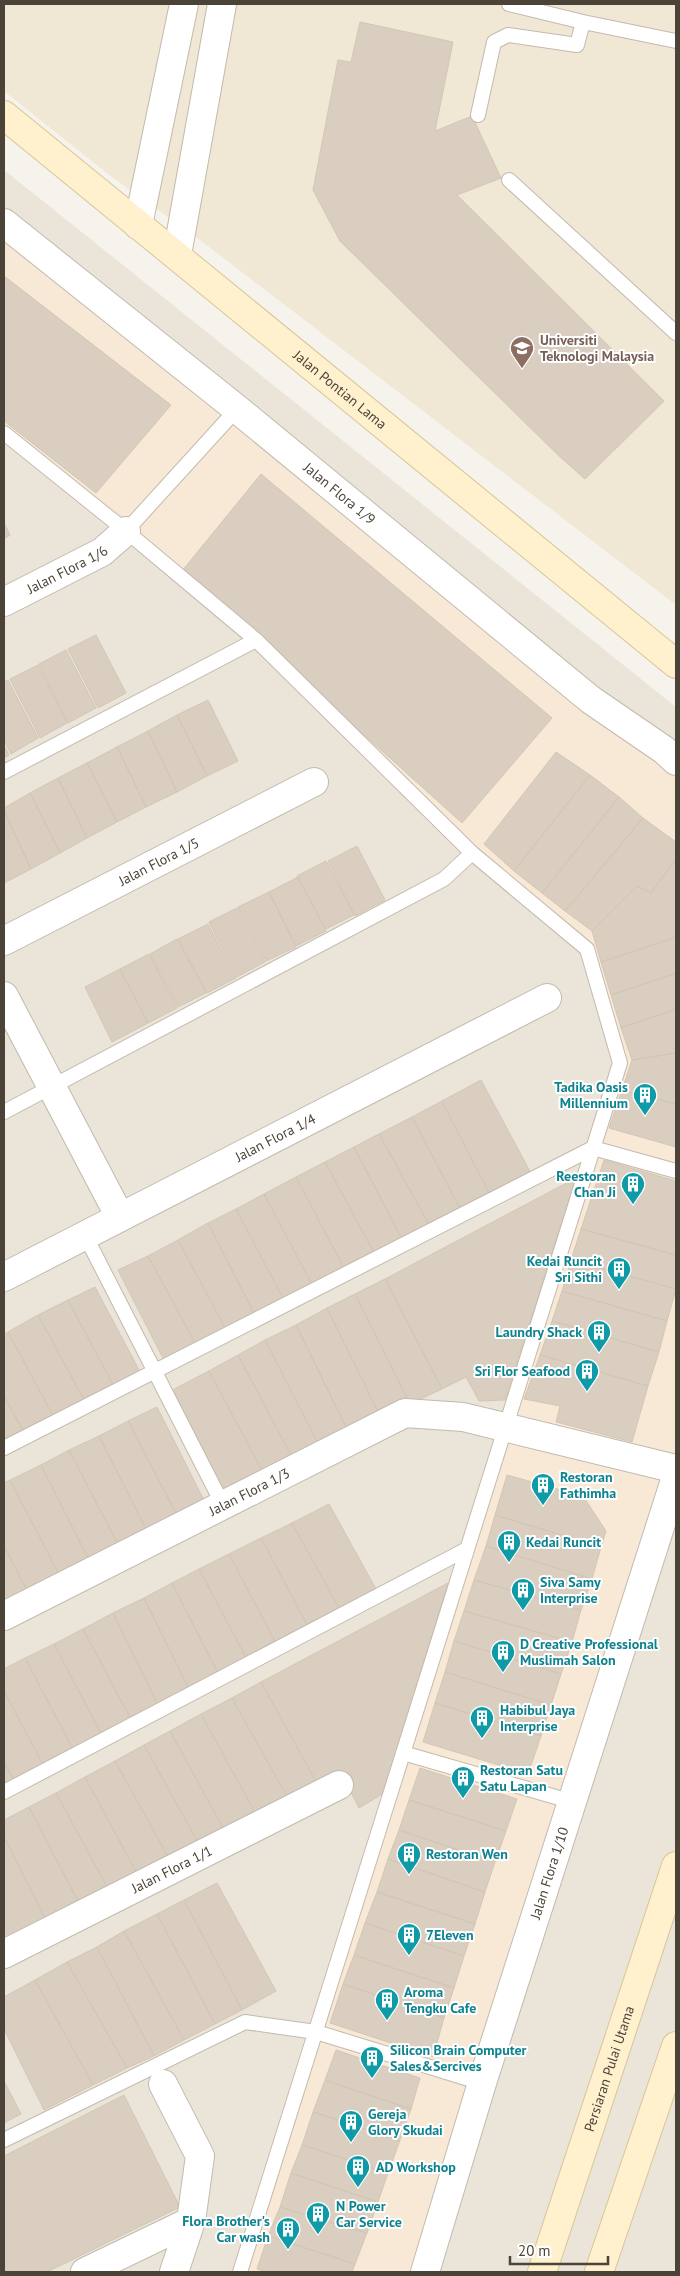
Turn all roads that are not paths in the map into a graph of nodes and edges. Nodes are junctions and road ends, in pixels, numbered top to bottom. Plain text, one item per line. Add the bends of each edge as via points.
1 (184, 4) edge
2 (222, 4) edge
3 (509, 4) edge
4 (583, 22) junction
5 (676, 41) edge
6 (4, 115) edge
7 (478, 115) dead end
8 (510, 180) dead end
9 (4, 223) edge
10 (138, 226) junction
11 (177, 256) junction
12 (676, 333) edge
13 (237, 409) junction
14 (4, 433) edge
15 (126, 531) junction
16 (4, 602) edge
17 (256, 640) junction
18 (676, 664) edge
19 (676, 761) edge
20 (4, 772) edge
21 (314, 782) dead end
22 (472, 853) junction
23 (4, 942) edge
24 (4, 996) edge
25 (548, 998) dead end
26 (51, 1087) junction
27 (4, 1112) edge
28 (593, 1148) junction
29 (676, 1171) edge
30 (120, 1217) junction
31 (86, 1235) junction
32 (4, 1277) edge
33 (155, 1371) junction
34 (505, 1428) junction
35 (4, 1448) edge
36 (676, 1469) edge
37 (676, 1477) edge
38 (223, 1505) junction
39 (467, 1548) junction
40 (4, 1616) edge
41 (403, 1753) junction
42 (339, 1785) dead end
43 (4, 1792) edge
44 (572, 1802) junction
45 (676, 1866) edge
46 (4, 1954) edge
47 (316, 2032) junction
48 (676, 2046) edge
49 (482, 2083) junction
50 (163, 2084) dead end
51 (4, 2140) edge
52 (191, 2221) junction
53 (86, 2272) edge
54 (174, 2272) edge
55 (240, 2272) edge
56 (425, 2272) edge
57 (542, 2272) edge
58 (599, 2272) edge

1 - 10 street
2 - 11 street
3 - 4 lane
4 - 5 lane
4 - 7 lane via 577,46 508,35 494,42
6 - 10 street, Jalan Pontian Lama
8 - 12 lane
9 - 13 street, Jalan Flora 1/9
10 - 11 street, Jalan Pontian Lama
11 - 18 street, Jalan Pontian Lama
13 - 15 lane
13 - 19 street, Jalan Flora 1/9 via 591,700
14 - 15 lane
15 - 16 street, Jalan Flora 1/6 via 102,552
15 - 17 lane
17 - 20 lane
17 - 22 lane
21 - 23 street, Jalan Flora 1/5
22 - 26 lane via 444,879
22 - 28 lane via 587,949 620,1063
24 - 26 street
25 - 30 street, Jalan Flora 1/4
26 - 27 lane
26 - 30 street
28 - 29 lane
28 - 33 lane
28 - 34 lane
30 - 31 street, Jalan Flora 1/4
31 - 32 street, Jalan Flora 1/4
31 - 33 lane
33 - 35 lane
33 - 38 lane
34 - 36 street, Jalan Flora 1/3
34 - 38 street, Jalan Flora 1/3 via 463,1417 405,1413
34 - 39 lane
37 - 44 street, Jalan Flora 1/10
38 - 40 street, Jalan Flora 1/3
39 - 41 lane
39 - 43 lane
41 - 44 lane
41 - 47 lane
42 - 46 street, Jalan Flora 1/1
44 - 49 street, Jalan Flora 1/10
45 - 57 street, Persiaran Pulai Utama
47 - 49 lane
47 - 51 lane via 246,2022
47 - 55 lane
48 - 58 street
49 - 56 street, Jalan Flora 1/10
50 - 52 street via 200,2156
52 - 53 street
52 - 54 street

